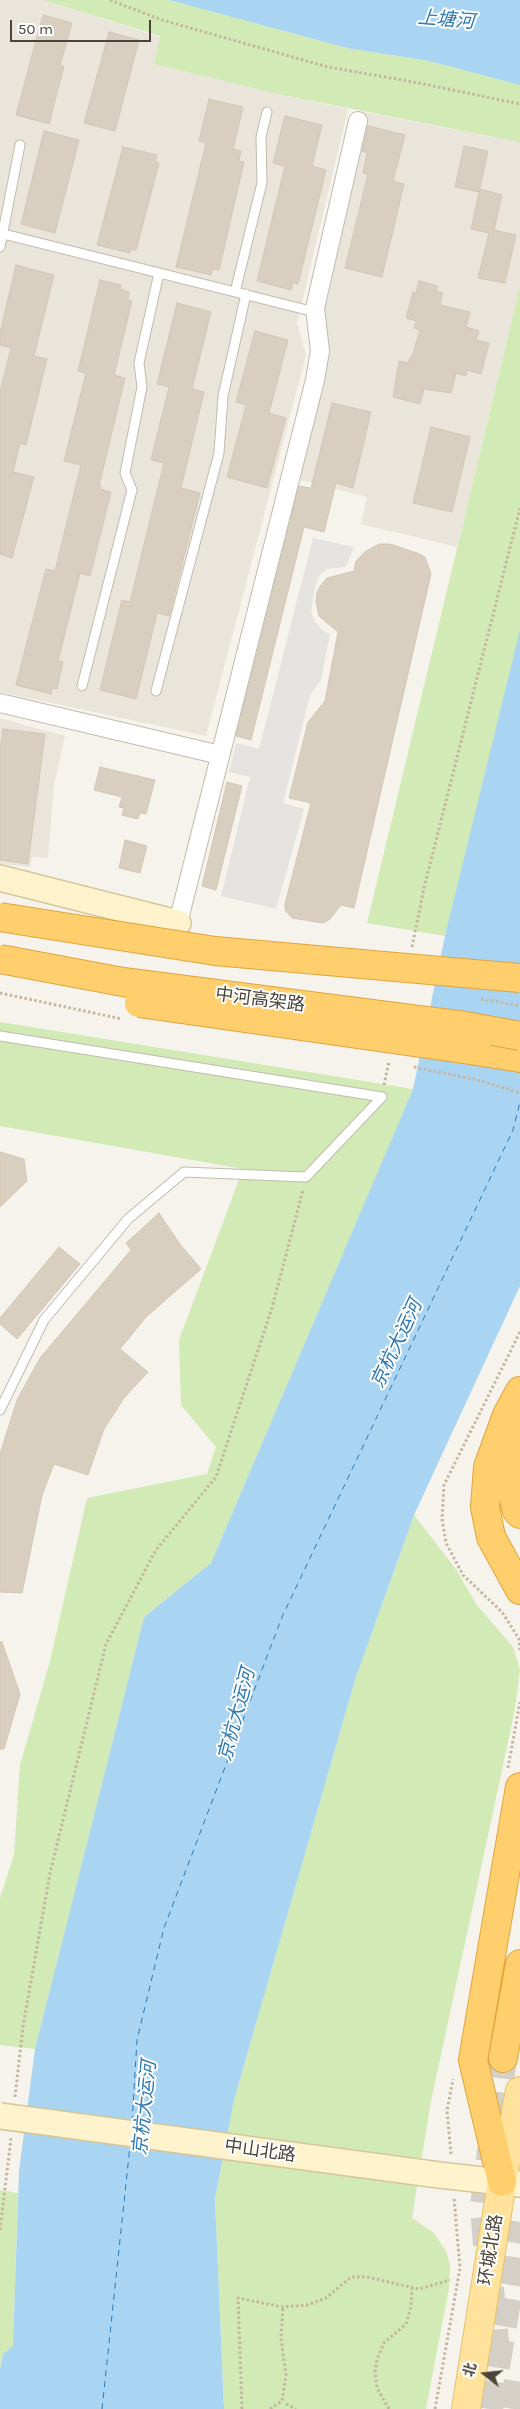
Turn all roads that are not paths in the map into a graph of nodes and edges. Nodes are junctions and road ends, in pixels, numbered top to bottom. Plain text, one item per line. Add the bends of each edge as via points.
1 (267, 112) dead end
2 (358, 121) dead end
3 (20, 145) dead end
4 (1, 233) edge
5 (0, 247) edge
6 (159, 273) junction
7 (235, 292) junction
8 (246, 294) junction
9 (315, 312) junction
10 (82, 686) dead end
11 (156, 691) dead end
12 (0, 703) edge
13 (220, 755) junction
14 (0, 878) edge
15 (0, 917) edge
16 (178, 923) joint
17 (0, 959) edge
18 (0, 978) edge
19 (520, 978) edge
20 (0, 1036) edge
21 (520, 1036) edge
22 (520, 1058) edge
23 (520, 1391) edge
24 (0, 1410) edge
25 (520, 1432) edge
26 (488, 1467) junction
27 (520, 1514) edge
28 (520, 1552) edge
29 (520, 1590) edge
30 (520, 1787) edge
31 (520, 1964) edge
32 (503, 2058) tunnel mouth
33 (520, 2091) edge
34 (0, 2116) edge
35 (511, 2183) edge
36 (466, 2409) edge

1 - 7 lane via 260,137 262,183
2 - 9 street
3 - 4 lane
4 - 5 lane
4 - 6 lane
6 - 7 lane
6 - 10 lane via 139,363 142,387 125,473 132,490
7 - 8 lane
8 - 9 lane
8 - 11 lane via 223,396 219,453
9 - 13 street via 320,351 315,380
12 - 13 street
13 - 16 street
14 - 16 main road
15 - 19 highway, bridge via 216,952
17 - 21 highway, 中河高架路, bridge via 123,982
18 - 22 highway, bridge via 159,1006
20 - 24 lane via 382,1097 306,1178 184,1172 128,1219 44,1320
23 - 26 highway
25 - 27 highway via 511,1462 511,1479
26 - 28 highway via 498,1514
26 - 29 highway via 485,1507 491,1537
30 - 35 highway via 473,2060
31 - 32 highway
33 - 35 main road, 环城北路
34 - 35 main road, 中山北路, bridge
35 - 36 main road, 环城北路

